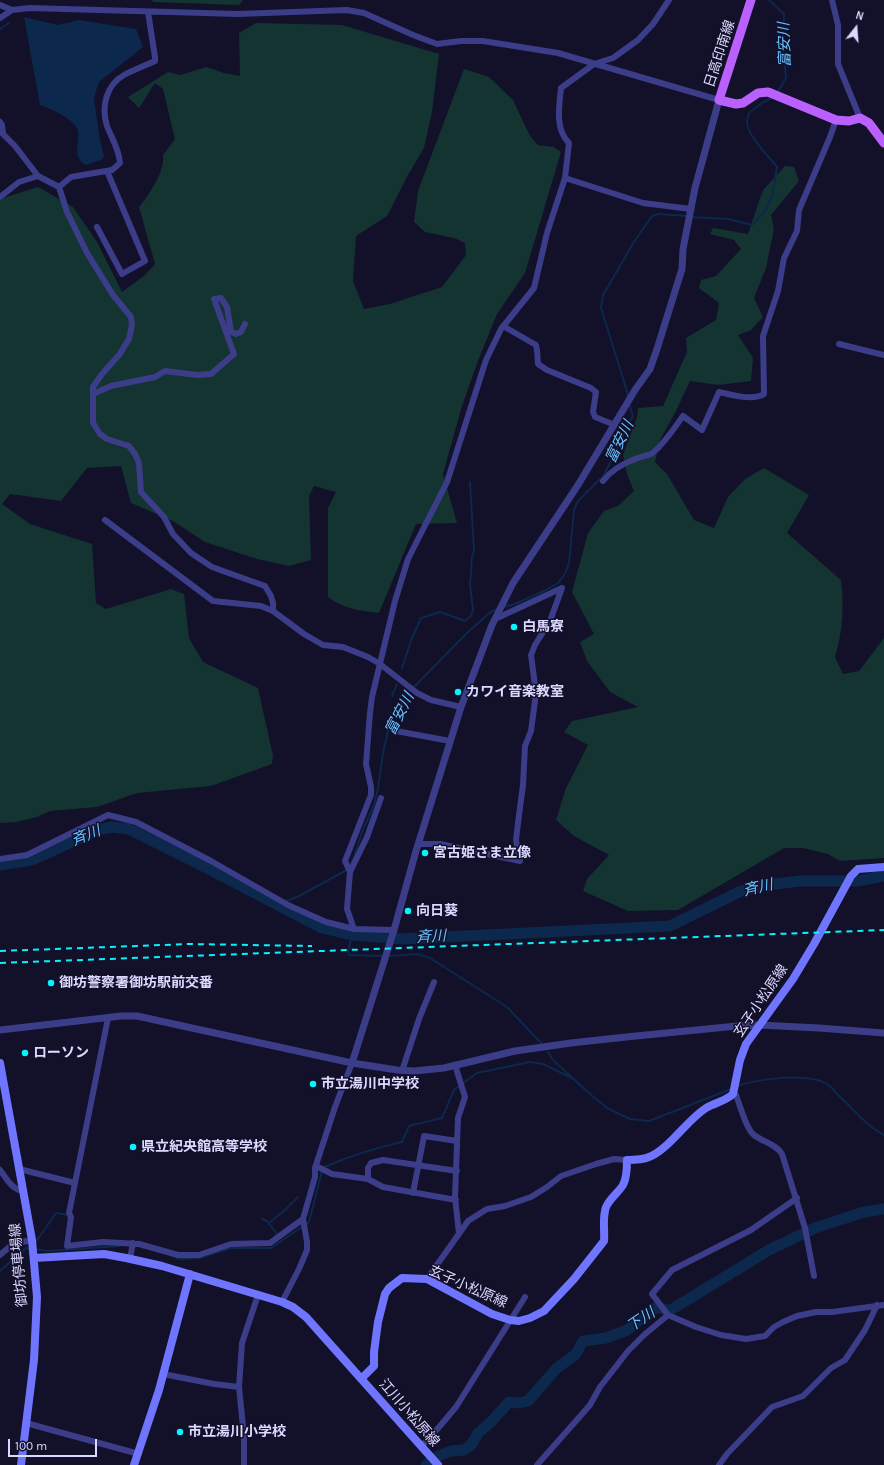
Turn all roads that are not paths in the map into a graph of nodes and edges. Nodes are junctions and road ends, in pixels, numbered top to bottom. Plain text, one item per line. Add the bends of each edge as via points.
1 (669, 0) edge
2 (751, 0) edge
3 (832, 0) edge
4 (0, 5) edge
5 (12, 10) junction
6 (148, 12) junction
7 (0, 18) edge
8 (594, 64) junction
9 (720, 100) junction
10 (860, 118) junction
11 (836, 120) junction
12 (0, 122) edge
13 (1, 132) edge
14 (884, 143) edge
15 (107, 171) junction
16 (38, 176) junction
17 (565, 178) junction
18 (59, 187) junction
19 (0, 197) edge
20 (691, 210) junction
21 (97, 227) dead end
22 (245, 324) dead end
23 (503, 326) junction
24 (839, 344) dead end
25 (884, 355) edge
26 (92, 394) junction
27 (614, 425) junction
28 (603, 481) dead end
29 (105, 520) dead end
30 (273, 611) junction
31 (494, 621) junction
32 (380, 664) junction
33 (461, 706) junction
34 (396, 731) dead end
35 (450, 741) junction
36 (381, 798) dead end
37 (418, 844) junction
38 (0, 859) edge
39 (884, 867) edge
40 (350, 872) junction
41 (354, 929) junction
42 (394, 930) junction
43 (434, 982) dead end
44 (108, 1018) junction
45 (759, 1025) junction
46 (0, 1030) edge
47 (884, 1033) edge
48 (352, 1063) junction
49 (0, 1064) edge
50 (455, 1065) junction
51 (402, 1071) junction
52 (733, 1094) junction
53 (458, 1141) junction
54 (627, 1160) junction
55 (418, 1165) junction
56 (316, 1166) junction
57 (19, 1169) junction
58 (0, 1170) edge
59 (457, 1171) junction
60 (368, 1179) junction
61 (75, 1183) junction
62 (24, 1191) junction
63 (413, 1193) junction
64 (797, 1198) junction
65 (456, 1200) junction
66 (303, 1219) junction
67 (459, 1234) junction
68 (32, 1240) junction
69 (132, 1244) junction
70 (0, 1255) edge
71 (34, 1258) junction
72 (130, 1258) junction
73 (190, 1274) junction
74 (814, 1276) dead end
75 (427, 1279) junction
76 (258, 1295) junction
77 (525, 1296) dead end
78 (282, 1302) junction
79 (884, 1305) edge
80 (877, 1306) junction
81 (668, 1315) junction
82 (510, 1320) junction
83 (163, 1374) junction
84 (361, 1379) junction
85 (239, 1387) junction
86 (26, 1423) junction
87 (421, 1447) junction
88 (139, 1454) junction
89 (21, 1465) edge
90 (134, 1465) edge
91 (244, 1465) edge
92 (438, 1465) edge
93 (537, 1465) edge
94 (719, 1465) edge

1 - 8 street via 653,24 638,40 613,58
2 - 9 main road, 日高印南線
3 - 10 street via 838,25 838,64
4 - 5 street
5 - 6 street via 30,8
5 - 7 street
6 - 8 street via 238,14 347,10 364,13 413,36 437,44 461,41 490,42 558,53
6 - 15 street via 155,61 123,75 107,94 105,118 119,152 120,163
8 - 9 street
8 - 17 street via 561,88 558,111 563,137 569,143
9 - 11 main road, 日高印南線 via 736,104 743,103 758,93 775,94
9 - 20 street
10 - 11 main road, 日高印南線 via 849,121
10 - 14 main road via 869,123
11 - 28 street via 799,210 797,231 784,258 778,291 763,336 764,394 760,397 736,396 719,392 702,430 683,416 652,453 618,468
12 - 13 street
13 - 16 street
15 - 18 street via 72,177
15 - 21 street via 145,261 122,274
16 - 18 street
16 - 19 street via 19,182
17 - 20 street via 643,203
17 - 23 street via 534,288
18 - 26 street via 87,253 113,295 131,317 129,339 93,387
20 - 27 street via 683,249 682,269 657,350 650,369
22 - 26 street via 241,332 231,332 226,307 221,298 214,299 234,354 211,374 165,372 155,378 111,386
23 - 27 street via 536,345 538,364 596,392 593,412 595,417
23 - 32 street via 486,360 448,482 408,560 391,614
24 - 25 street
26 - 30 street via 93,423 100,434 129,446 135,454 139,462 141,492 164,517 173,534 191,553 212,567 265,586 271,596
27 - 31 street via 516,579
29 - 30 street via 213,601 261,606
30 - 32 street via 304,634 323,644 343,647
31 - 33 street
31 - 37 street via 562,588 550,621 531,655 536,693 531,731 525,746 516,840 520,861 440,844
32 - 33 street via 417,693 431,700
32 - 40 street via 372,697 366,764 371,795 345,861
33 - 35 street
34 - 35 street
35 - 37 street
36 - 40 street via 367,837
37 - 42 street
38 - 41 street via 28,855 108,815 136,822 288,905 326,922
39 - 45 main road, 玄子小松原線 via 858,870 851,876 793,979
40 - 41 street via 347,909
41 - 42 street
42 - 48 street
43 - 51 street
44 - 46 street
44 - 48 street via 137,1016 157,1019
44 - 61 street
45 - 47 street
45 - 50 street via 571,1043 515,1051
45 - 52 main road, 玄子小松原線 via 746,1044
48 - 51 street
48 - 56 street
49 - 57 main road, 御坊停車場線
50 - 51 street
50 - 53 street via 466,1098 458,1118
52 - 54 main road via 695,1116 668,1144 650,1157
52 - 64 street via 736,1095 754,1135 779,1149
53 - 55 street via 424,1136
53 - 59 street
54 - 67 street via 614,1159 561,1176 531,1197 487,1209 468,1222
54 - 82 main road, 玄子小松原線 via 623,1185 605,1209 602,1223 604,1241 544,1311 519,1321
55 - 59 street
55 - 60 street via 383,1160 371,1163 368,1168
55 - 63 street
56 - 60 street via 332,1174
56 - 66 street
57 - 61 street
57 - 62 main road, 御坊停車場線
58 - 62 street via 13,1186
59 - 65 street
60 - 63 street via 383,1188
61 - 69 street via 69,1213 71,1217 67,1246 103,1242
62 - 68 main road, 御坊停車場線
63 - 65 street
64 - 74 street
64 - 81 street via 751,1230 672,1270 652,1294
65 - 67 street
66 - 69 street via 270,1243 232,1244 199,1255 178,1255
66 - 78 street via 307,1250
67 - 75 street
68 - 70 street via 13,1244
68 - 71 main road, 御坊停車場線
69 - 72 street
71 - 72 main road via 104,1254
71 - 86 main road, 御坊停車場線 via 37,1320
72 - 73 main road
73 - 76 main road
73 - 83 main road
75 - 82 main road, 玄子小松原線 via 492,1314
75 - 84 main road, 玄子小松原線 via 402,1278 385,1294 378,1322 374,1366
76 - 78 main road
76 - 85 street via 242,1342
77 - 82 street
78 - 84 main road via 306,1317
79 - 80 street
80 - 81 street via 797,1316 774,1327 765,1336 746,1339 721,1335
80 - 94 street via 845,1360 832,1368 802,1396 772,1407 726,1454
81 - 93 street via 628,1351 600,1387 590,1405
82 - 87 street via 456,1407
83 - 85 street
83 - 88 main road
84 - 87 main road, 江川小松原線
85 - 91 street
86 - 88 street
86 - 89 main road, 御坊停車場線
87 - 92 main road, 江川小松原線
88 - 90 main road

